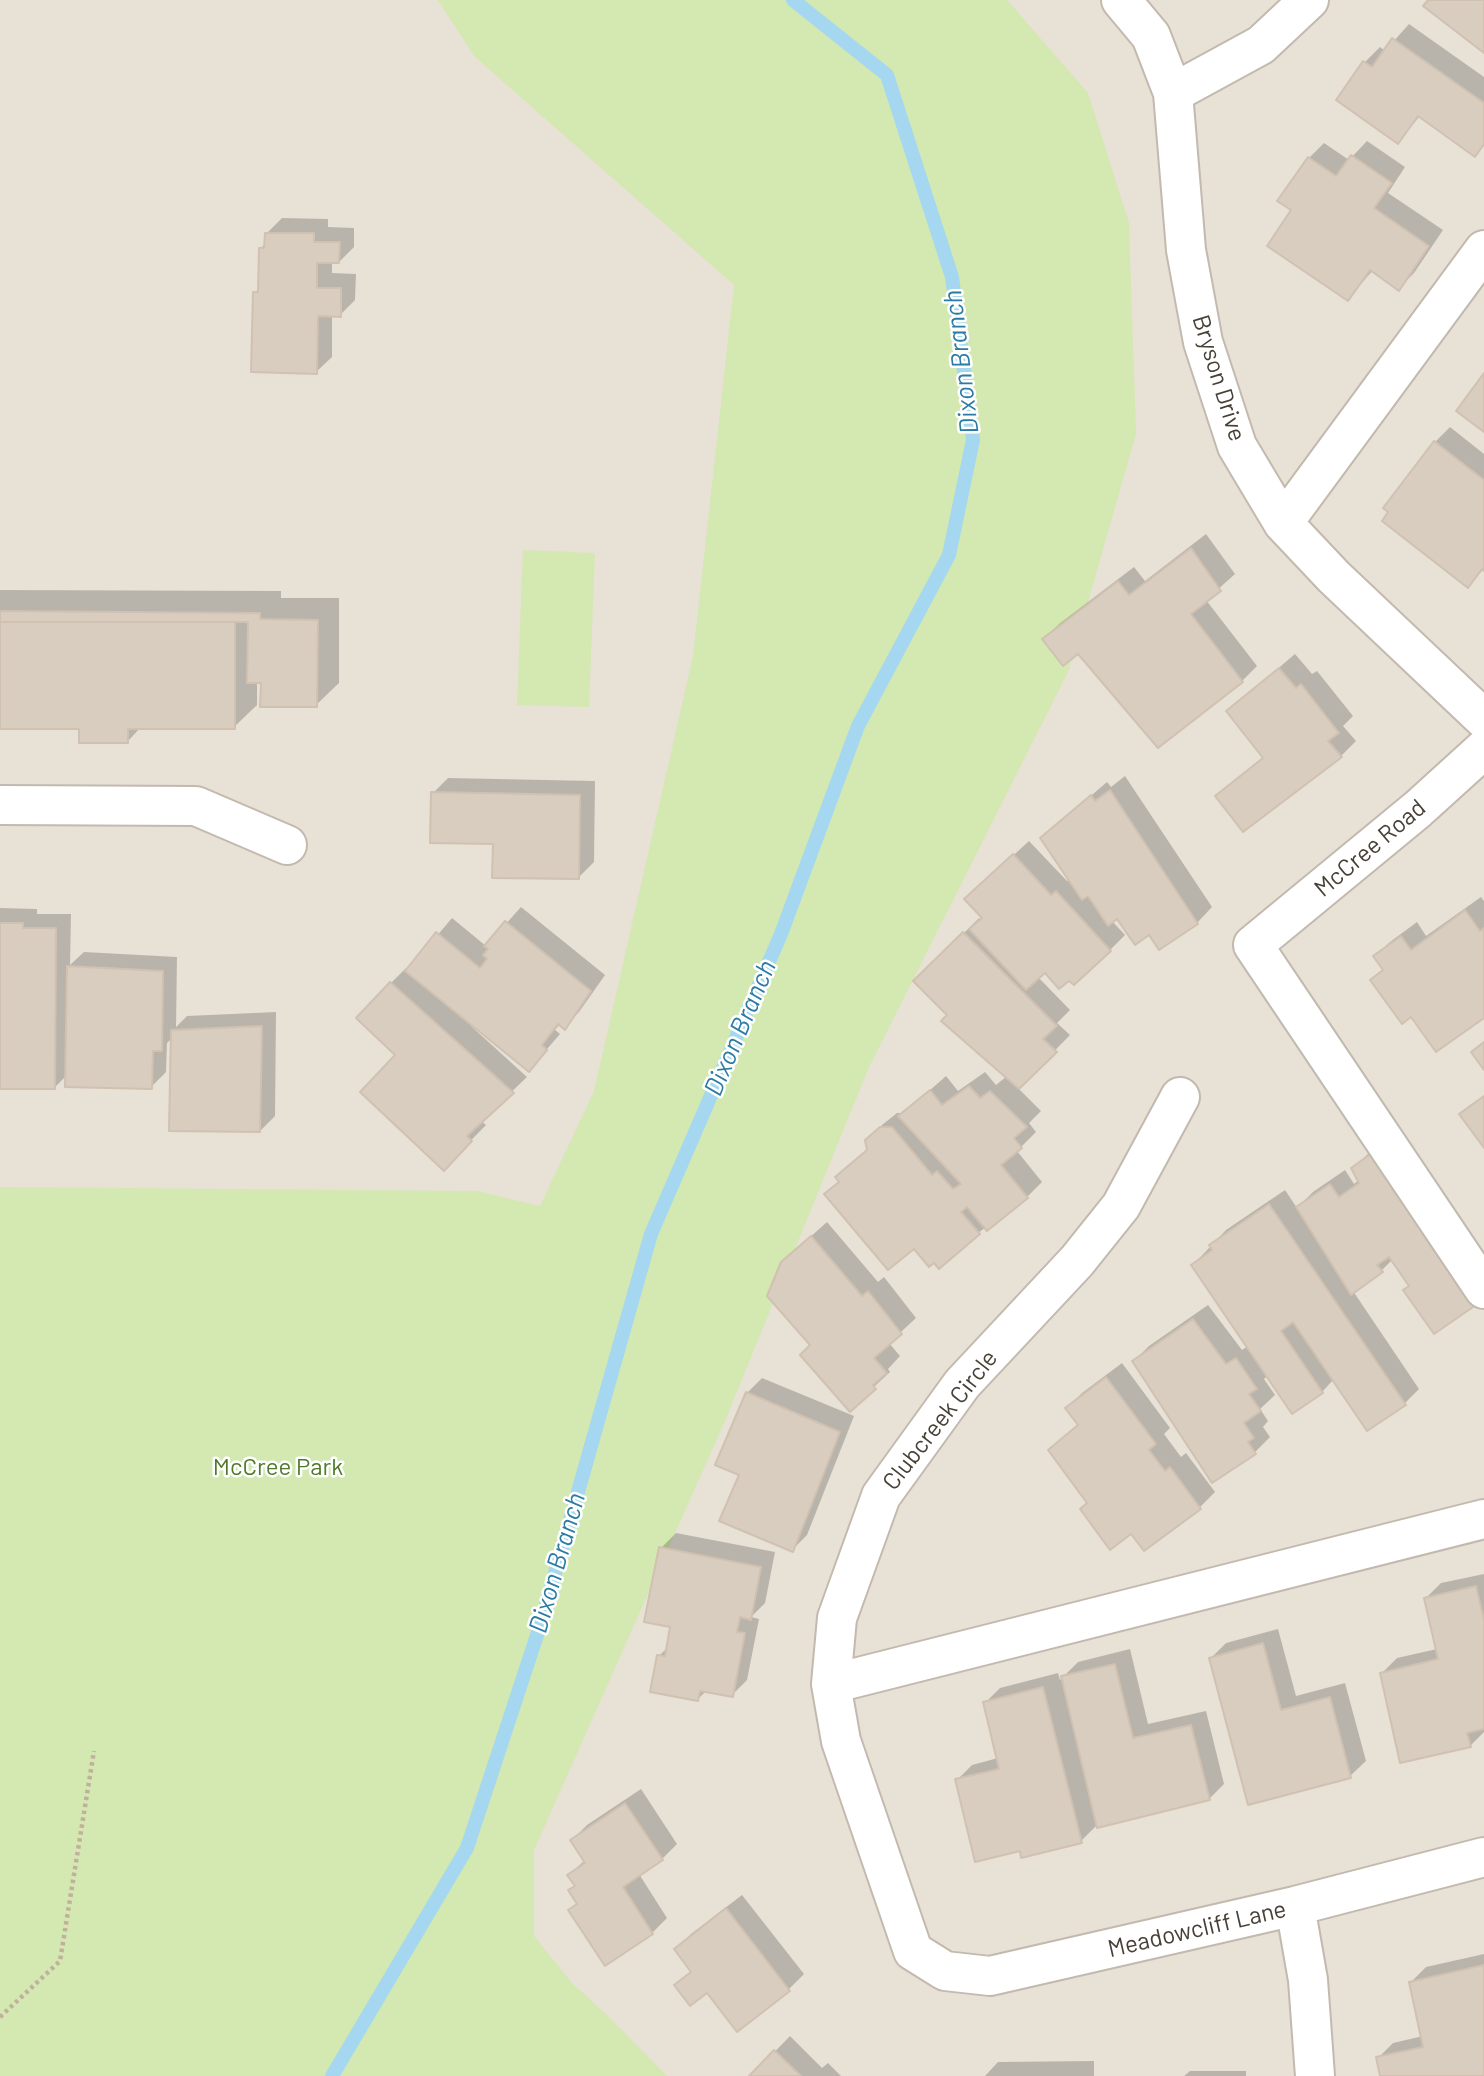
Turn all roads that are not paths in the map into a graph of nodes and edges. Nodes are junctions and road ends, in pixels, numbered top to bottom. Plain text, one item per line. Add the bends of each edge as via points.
1 (1121, 0) edge
2 (1309, 0) edge
3 (1173, 93) junction
4 (1484, 250) edge
5 (1283, 523) junction
6 (1484, 719) edge
7 (1484, 749) edge
8 (0, 805) edge
9 (287, 845) dead end
10 (1181, 1097) dead end
11 (1484, 1289) edge
12 (1484, 1519) edge
13 (831, 1684) junction
14 (1484, 1857) edge
15 (1295, 1906) junction
16 (913, 1951) joint
17 (1315, 2076) edge

1 - 3 street, Bryson Drive via 1150,36
2 - 3 street via 1261,45
3 - 5 street, Bryson Drive via 1186,250 1203,342 1237,446
4 - 5 street
5 - 6 street, Bryson Drive
7 - 11 street, McCree Road via 1253,945
8 - 9 street via 196,806
10 - 13 street, Clubcreek Circle via 1121,1206 1077,1261 962,1384 881,1496 837,1618
12 - 13 street
13 - 16 street, Clubcreek Circle via 841,1741
14 - 15 street, Meadowcliff Lane
15 - 16 street, Meadowcliff Lane via 990,1976 945,1971
15 - 17 street via 1308,1980

